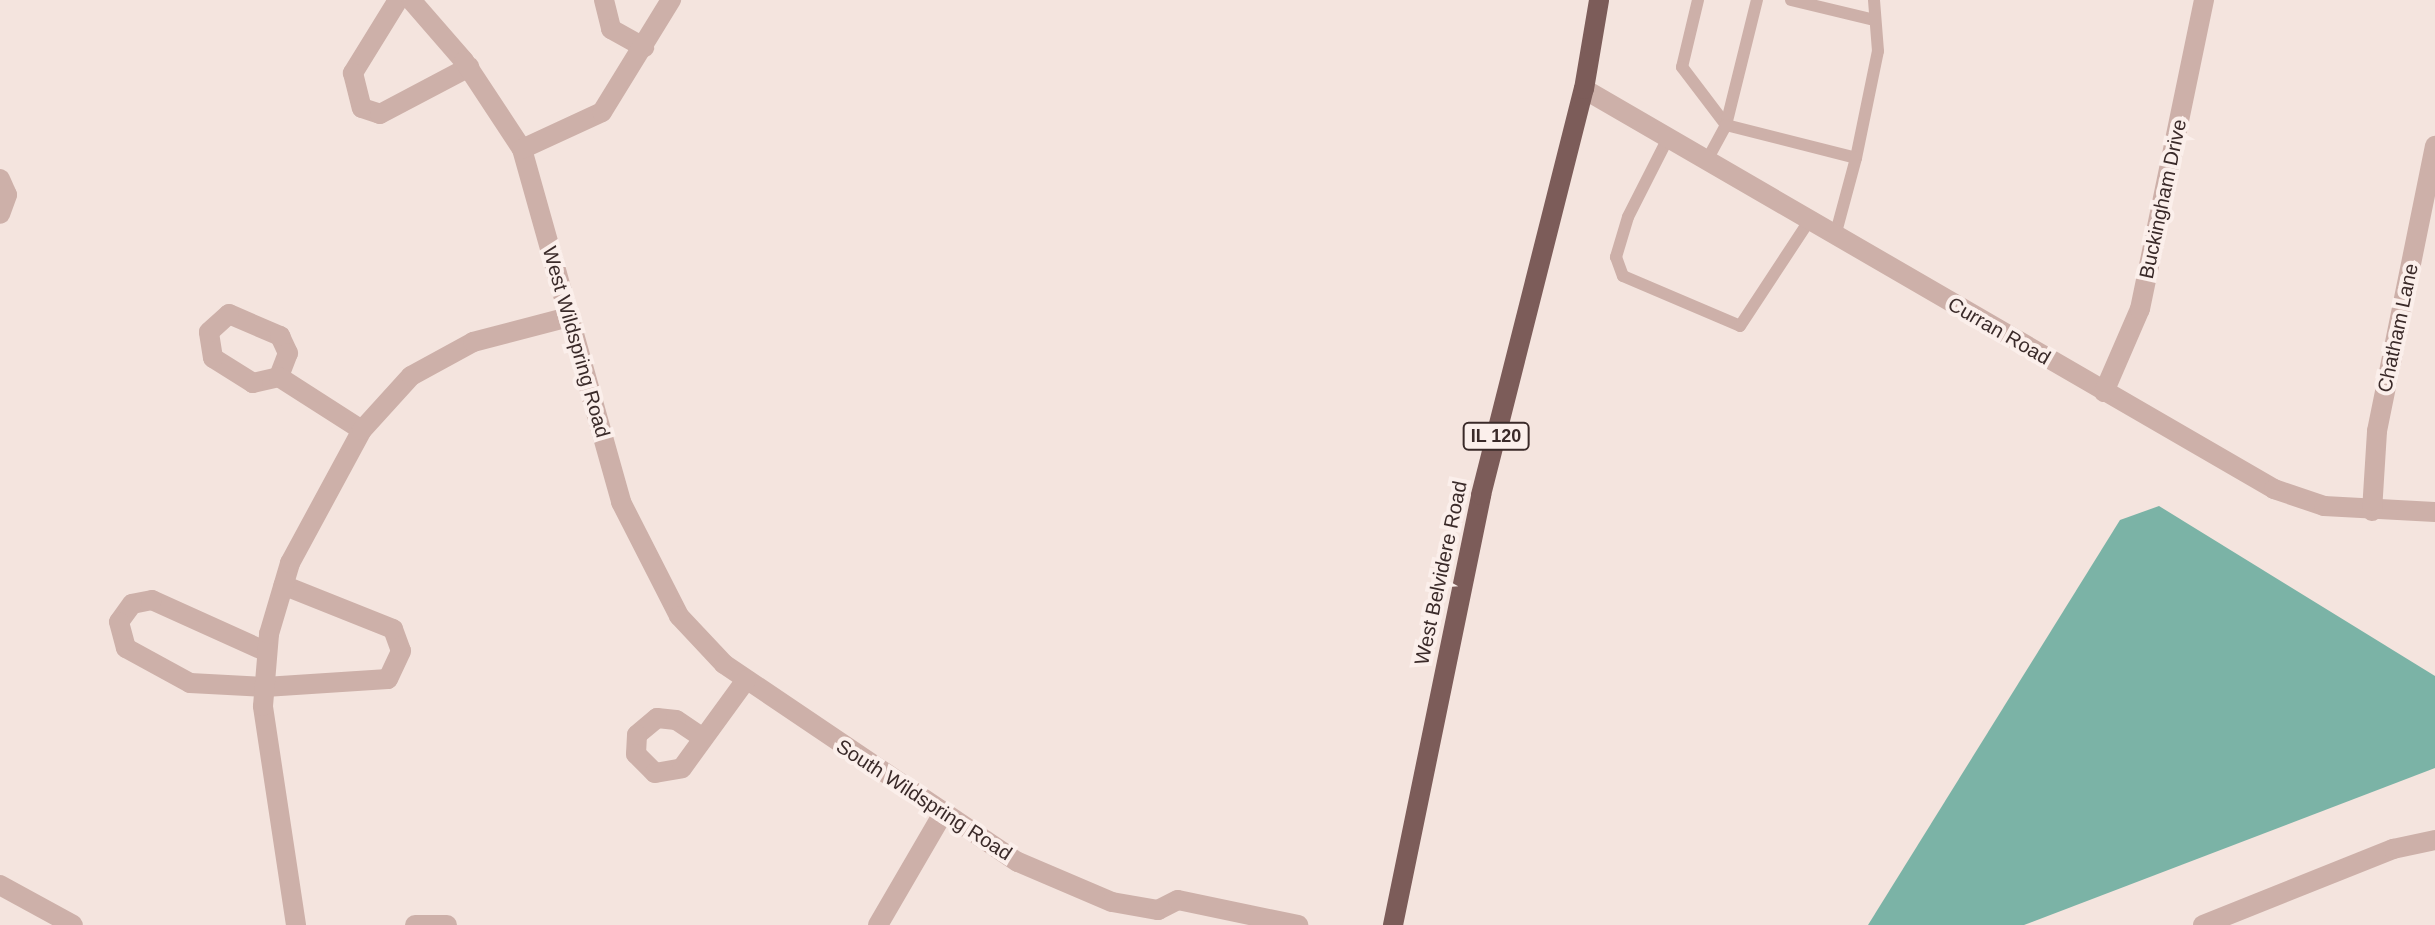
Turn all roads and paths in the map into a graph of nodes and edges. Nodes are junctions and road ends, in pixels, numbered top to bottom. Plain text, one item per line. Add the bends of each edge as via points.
1 (398, 0) edge
2 (411, 0) edge
3 (604, 0) edge
4 (671, 0) edge
5 (1599, 0) edge
6 (1698, 0) edge
7 (1757, 0) edge
8 (1791, 0) edge
9 (1874, 0) edge
10 (2204, 0) edge
11 (1870, 19) junction
12 (644, 47) junction
13 (469, 67) junction
14 (1584, 89) junction
15 (1726, 125) junction
16 (1667, 140) junction
17 (2435, 146) edge
18 (522, 149) junction
19 (1856, 158) junction
20 (1706, 162) junction
21 (0, 179) edge
22 (0, 214) edge
23 (1809, 221) junction
24 (1835, 236) junction
25 (569, 317) junction
26 (279, 377) dead end
27 (2104, 392) junction
28 (362, 430) junction
29 (2372, 511) junction
30 (2435, 512) edge
31 (283, 585) junction
32 (267, 652) junction
33 (746, 680) junction
34 (265, 687) junction
35 (703, 738) dead end
36 (942, 815) junction
37 (2435, 840) edge
38 (0, 885) edge
39 (1150, 917) edge
40 (73, 925) edge
41 (296, 925) edge
42 (415, 925) edge
43 (447, 925) edge
44 (878, 925) edge
45 (1298, 925) edge
46 (1393, 925) edge
47 (2203, 925) edge

1 - 13 street via 353,73 362,108 380,114
2 - 13 street, West Wildspring Road
3 - 12 street via 611,29
4 - 12 street
5 - 14 main road, West Belvidere Road / IL 120
6 - 15 lane via 1682,67
7 - 15 lane
8 - 11 lane
9 - 11 lane
10 - 27 street, Buckingham Drive via 2140,309
11 - 19 lane via 1878,51
12 - 18 street via 602,112
13 - 18 street, West Wildspring Road
14 - 16 street, Curran Road
14 - 46 main road, West Belvidere Road / IL 120 via 1481,495
15 - 19 lane
15 - 20 lane
16 - 20 street, Curran Road
16 - 23 lane via 1628,217 1616,257 1623,276 1740,326
17 - 29 street, Chatham Lane via 2377,431
18 - 25 street, West Wildspring Road
19 - 24 lane
20 - 23 street, Curran Road
21 - 22 street via 7,195
23 - 24 street, Curran Road
24 - 27 street, Curran Road
25 - 28 street via 445,354 403,383
25 - 33 street, West Wildspring Road via 644,557 679,616
26 - 28 street
27 - 29 street, Curran Road via 2274,489 2324,506
28 - 31 street via 317,505
29 - 30 street, Curran Road
31 - 32 street
31 - 34 street via 383,622 398,635 400,656 388,679 376,685
32 - 34 street
32 - 34 street via 152,600 132,604 119,622 126,648 190,683
33 - 35 street
33 - 36 street, South Wildspring Road
34 - 41 street via 265,738
36 - 39 street, South Wildspring Road via 1018,862
36 - 44 street
37 - 47 street via 2393,849
38 - 40 street
39 - 45 street, South Wildspring Road via 1178,900
42 - 43 street

